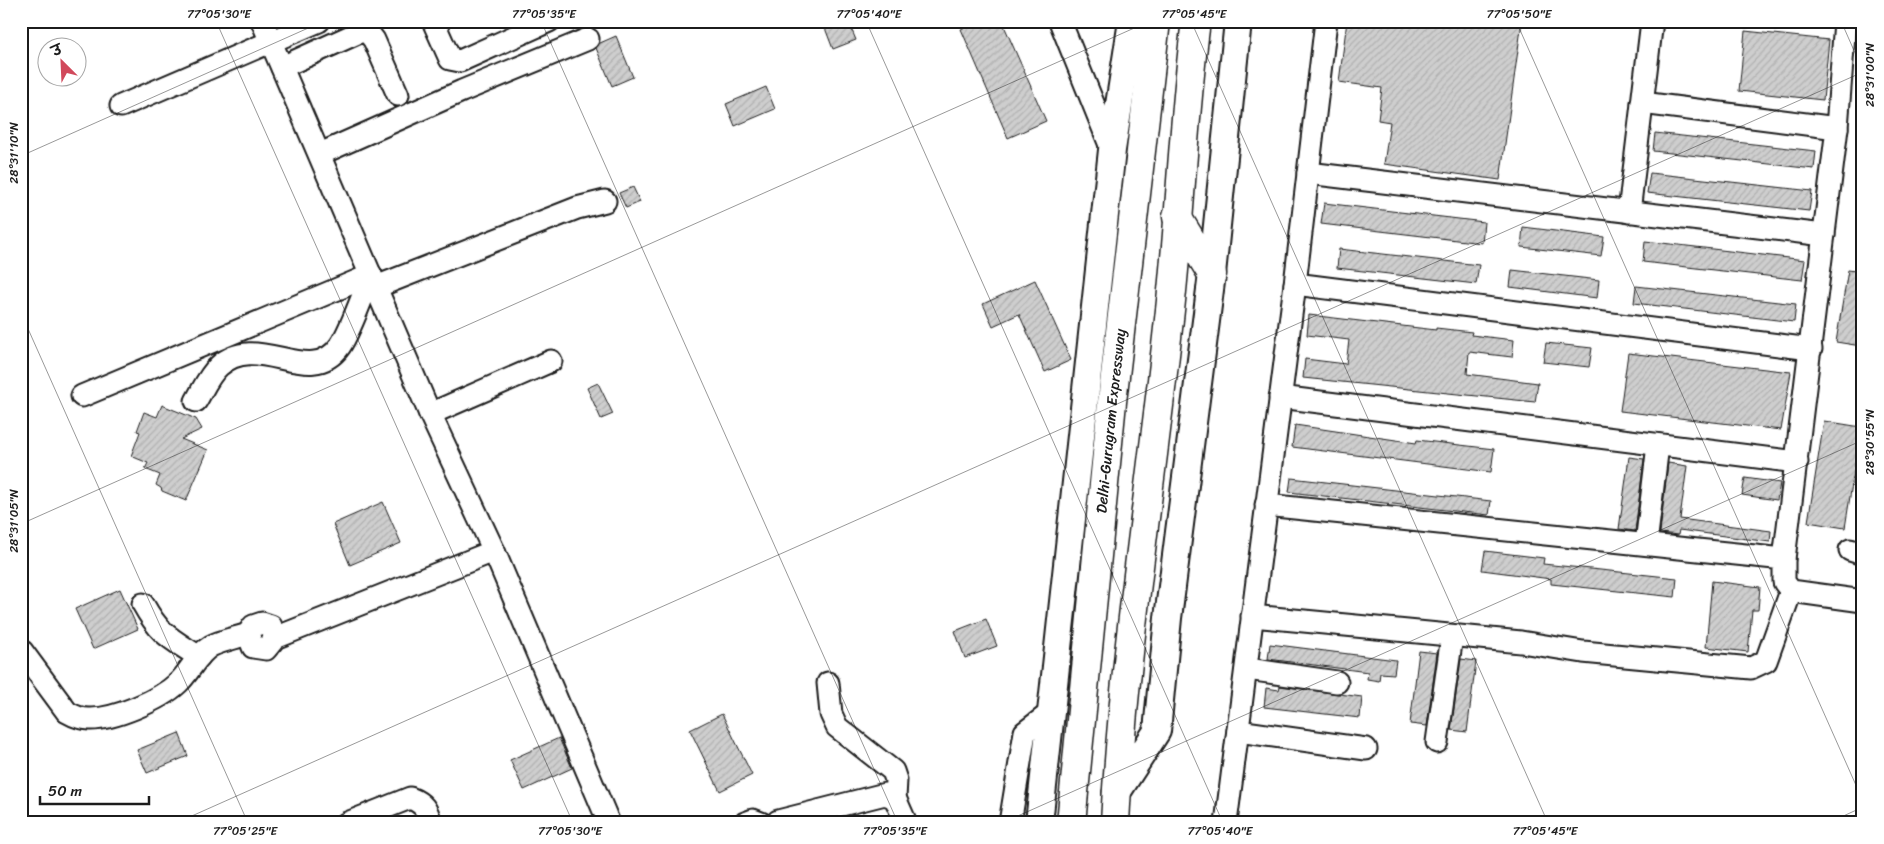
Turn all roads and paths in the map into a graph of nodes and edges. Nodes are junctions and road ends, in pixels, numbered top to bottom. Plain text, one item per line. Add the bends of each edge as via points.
1 (262, 21) edge
2 (319, 21) edge
3 (433, 21) edge
4 (549, 21) edge
5 (1060, 21) edge
6 (1132, 21) edge
7 (1156, 21) edge
8 (1196, 21) edge
9 (1238, 21) edge
10 (1326, 21) edge
11 (1652, 21) edge
12 (1845, 21) edge
13 (588, 39) dead end
14 (271, 41) junction
15 (282, 67) junction
16 (398, 95) dead end
17 (1642, 103) junction
18 (121, 106) dead end
19 (1837, 128) junction
20 (1112, 150) junction
21 (320, 154) junction
22 (1308, 173) junction
23 (605, 202) dead end
24 (1629, 212) junction
25 (1177, 218) junction
26 (1824, 236) junction
27 (1212, 274) junction
28 (374, 281) junction
29 (1295, 284) junction
30 (1811, 349) junction
31 (551, 361) dead end
32 (82, 396) dead end
33 (1280, 397) junction
34 (196, 401) dead end
35 (430, 414) junction
36 (1658, 445) junction
37 (1797, 462) junction
38 (1266, 505) junction
39 (1646, 544) junction
40 (494, 551) junction
41 (1784, 559) junction
42 (1791, 590) junction
43 (1863, 601) edge
44 (143, 604) dead end
45 (1252, 616) junction
46 (1452, 636) junction
47 (22, 651) edge
48 (199, 657) junction
49 (1247, 669) junction
50 (1337, 682) dead end
51 (828, 683) dead end
52 (1050, 713) junction
53 (1238, 731) junction
54 (1437, 742) dead end
55 (1366, 749) dead end
56 (1116, 794) junction
57 (895, 798) junction
58 (769, 822) edge
59 (347, 823) edge
60 (432, 823) edge
61 (609, 823) edge
62 (745, 823) edge
63 (906, 823) edge
64 (1010, 823) edge
65 (1039, 823) edge
66 (1071, 823) edge
67 (1115, 823) edge
68 (1226, 823) edge

1 - 14 street
2 - 14 street
3 - 4 street via 453,61 460,61
5 - 20 street
6 - 20 main road
7 - 66 highway, Delhi-Gurugram Expressway via 1111,412
8 - 25 highway
9 - 27 main road
10 - 22 street
11 - 17 street
12 - 19 street
13 - 21 street
14 - 15 street
14 - 18 street
15 - 16 street via 362,30 367,31
15 - 21 street
17 - 19 street
17 - 24 street
19 - 26 street
20 - 52 main road
21 - 28 street
22 - 24 street
22 - 29 street
23 - 28 street via 578,208
24 - 26 street
25 - 27 highway
25 - 56 highway via 1172,291 1138,562
26 - 30 street
27 - 56 main road via 1168,618 1157,731
28 - 32 street
28 - 34 street via 340,346 329,356 305,363 261,353 231,357 212,373
28 - 35 street
29 - 30 street
29 - 33 street
30 - 37 street
31 - 35 street
33 - 36 street
33 - 38 street
35 - 40 street
36 - 37 street
36 - 39 street
37 - 41 street
38 - 39 street
38 - 45 street
39 - 41 street
40 - 48 street via 275,638 270,647 262,650 253,647 248,634 211,646
40 - 61 street
41 - 42 street via 1784,582
42 - 43 street
42 - 46 street via 1766,662 1751,668
44 - 48 street via 162,633
45 - 46 street
45 - 49 street
46 - 54 street
47 - 48 street via 67,712 78,718 91,719 135,707 168,691
49 - 50 street
49 - 53 street
51 - 57 street via 831,714 837,727 893,771
52 - 64 street via 1025,732
52 - 65 main road
53 - 55 street
53 - 68 street
56 - 67 highway
57 - 58 street via 878,795
57 - 63 street
58 - 62 street via 753,820
59 - 60 street via 410,798 427,809

